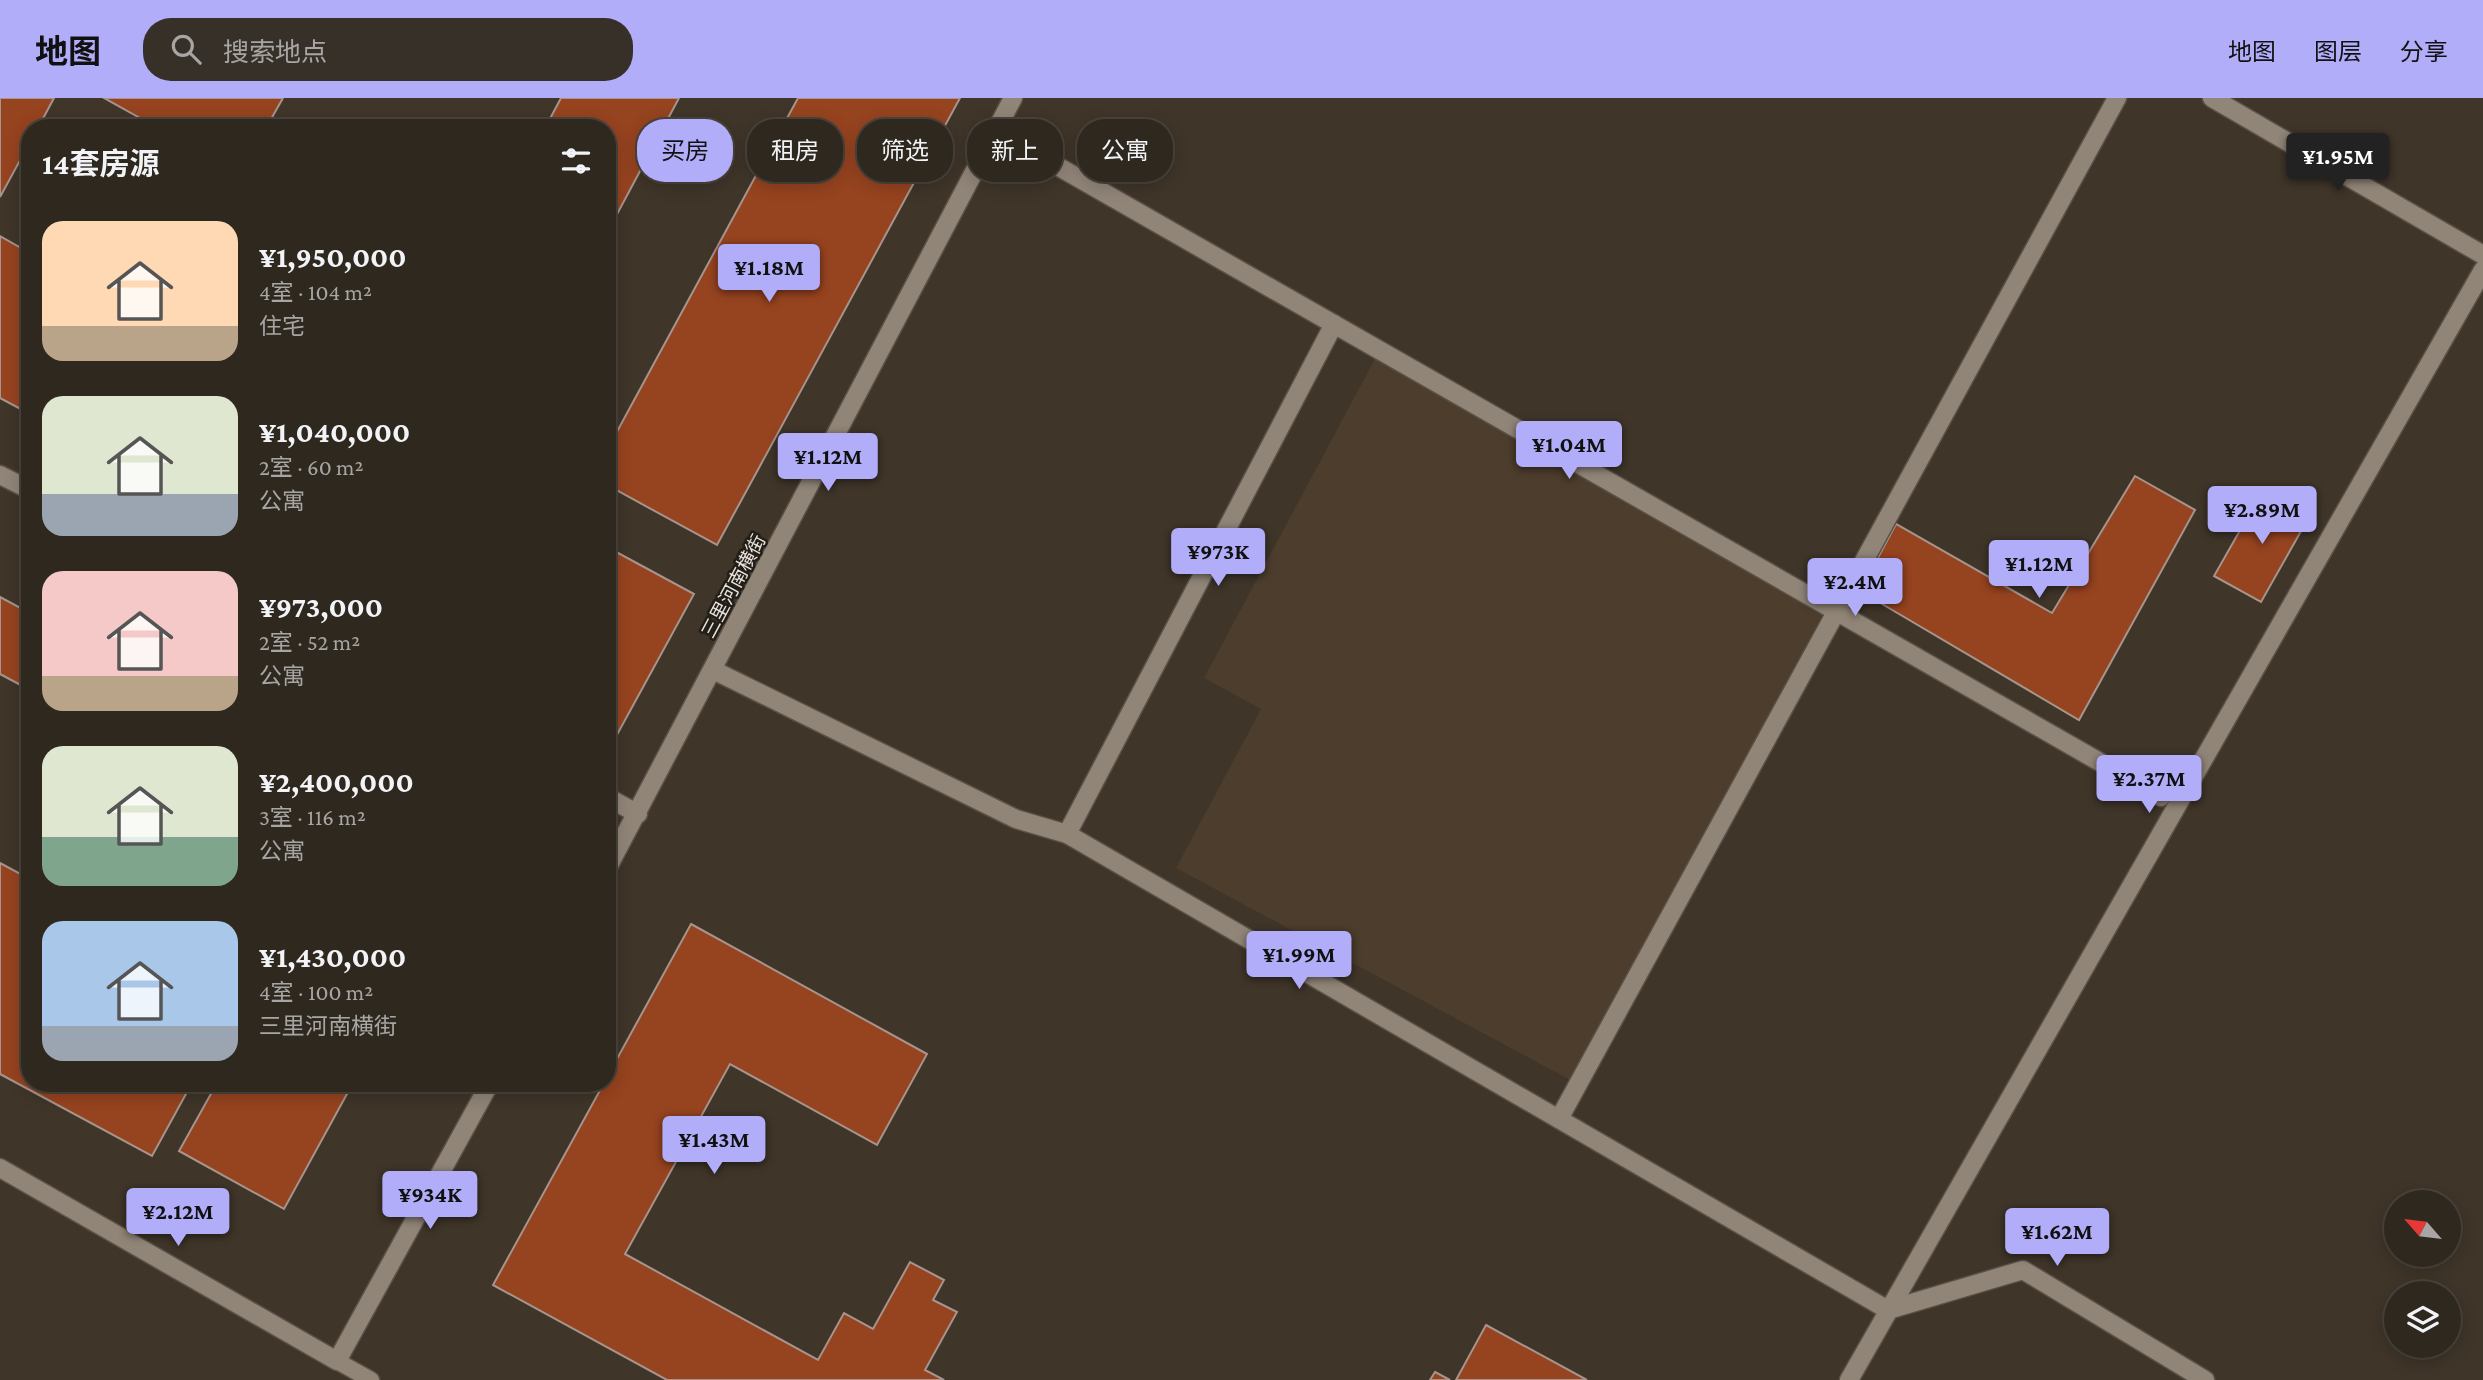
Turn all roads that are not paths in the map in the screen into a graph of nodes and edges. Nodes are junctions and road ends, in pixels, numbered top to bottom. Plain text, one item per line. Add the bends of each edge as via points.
1 (1013, 98) edge
2 (2116, 98) edge
3 (2212, 98) edge
4 (1002, 119) edge
5 (1063, 169) edge
6 (969, 182) edge
7 (2483, 255) edge
8 (2483, 270) edge
9 (1334, 324) junction
10 (0, 475) edge
11 (21, 486) edge
12 (713, 670) junction
13 (2161, 797) dead end
14 (616, 802) edge
15 (638, 814) junction
16 (1067, 834) junction
17 (616, 853) edge
18 (485, 1092) edge
19 (1559, 1119) junction
20 (0, 1168) edge
21 (1888, 1310) junction
22 (337, 1361) junction
23 (371, 1380) edge
24 (1849, 1380) edge
25 (2205, 1380) edge

1 - 4 street, 三里河南横街
2 - 19 street
3 - 7 street
5 - 9 street
6 - 12 street, 三里河南横街
8 - 21 street
9 - 13 street
9 - 16 street
10 - 11 street
12 - 15 street, 三里河南横街
12 - 16 street via 1016,819
14 - 15 street
15 - 17 street, 三里河南横街
16 - 19 street
18 - 22 street
19 - 21 street
20 - 22 street
21 - 24 street
21 - 25 street via 2023,1270
22 - 23 lane

